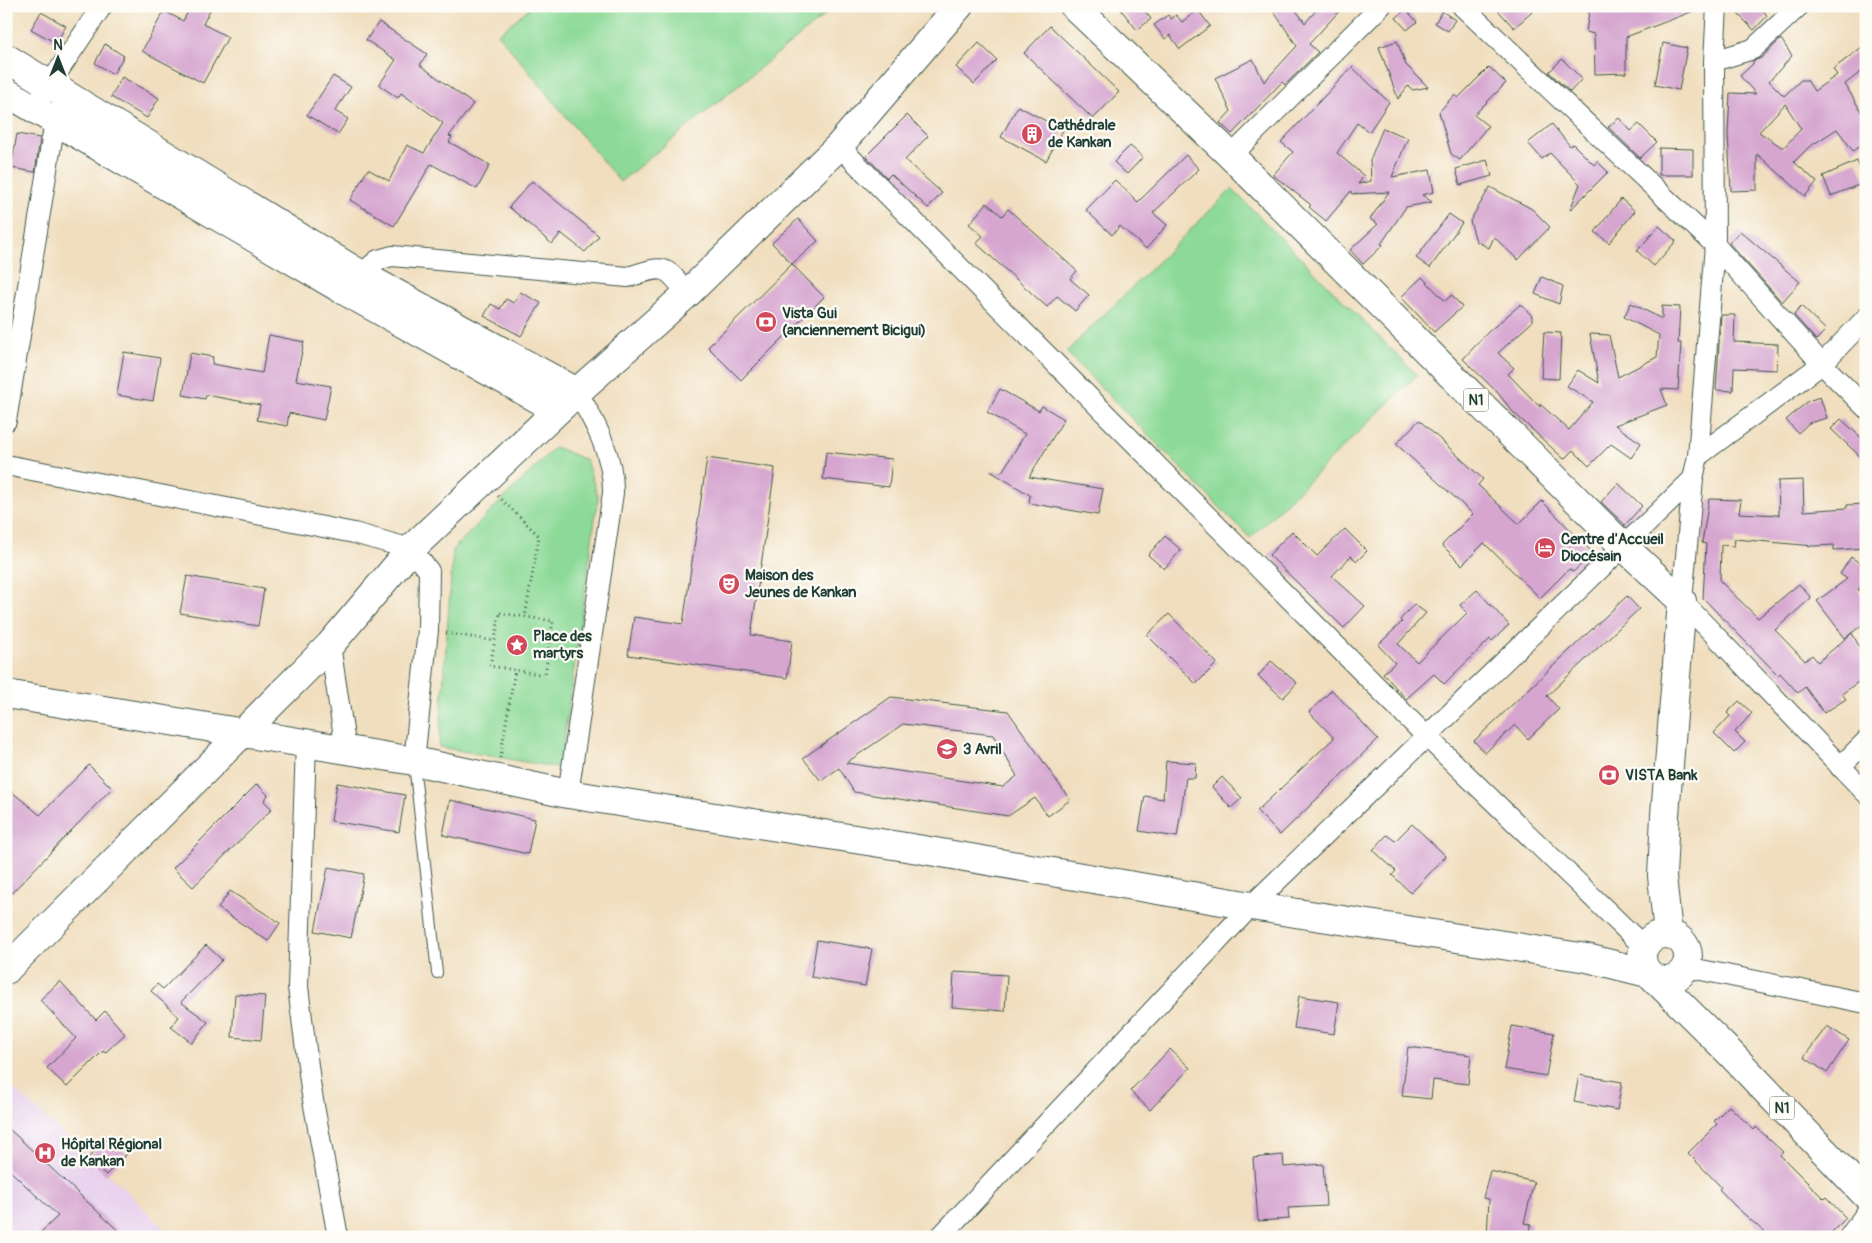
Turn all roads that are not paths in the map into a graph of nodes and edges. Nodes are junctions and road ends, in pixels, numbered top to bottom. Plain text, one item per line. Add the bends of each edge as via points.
1 (102, 6) edge
2 (959, 6) edge
3 (1074, 6) edge
4 (1381, 6) edge
5 (1462, 6) edge
6 (1717, 6) edge
7 (1799, 6) edge
8 (6, 58) edge
9 (1714, 61) junction
10 (58, 89) junction
11 (6, 92) edge
12 (44, 115) junction
13 (839, 146) junction
14 (1231, 156) junction
15 (1715, 245) junction
16 (352, 282) junction
17 (687, 294) junction
18 (1866, 318) edge
19 (1822, 364) junction
20 (567, 401) junction
21 (1866, 408) edge
22 (6, 421) edge
23 (1698, 456) junction
24 (6, 465) edge
25 (1693, 478) junction
26 (1623, 546) junction
27 (411, 549) junction
28 (1682, 601) junction
29 (330, 645) junction
30 (6, 694) edge
31 (244, 732) junction
32 (1425, 736) junction
33 (1866, 741) edge
34 (306, 743) junction
35 (346, 750) junction
36 (414, 760) junction
37 (1840, 767) junction
38 (1866, 793) edge
39 (568, 794) junction
40 (1251, 906) junction
41 (1650, 954) junction
42 (6, 970) edge
43 (1684, 971) junction
44 (436, 973) dead end
45 (1866, 1003) edge
46 (1698, 1021) junction
47 (1866, 1195) edge
48 (1866, 1213) edge
49 (338, 1237) edge
50 (940, 1237) edge
51 (1849, 1237) edge

1 - 10 street
2 - 13 main road
3 - 14 main road, N1
4 - 14 street
5 - 15 street
6 - 9 street
7 - 9 street via 1753,49
8 - 10 main road
9 - 15 street
10 - 12 street
10 - 16 main road
11 - 12 main road
12 - 16 main road
12 - 22 street
13 - 17 main road
13 - 32 street
14 - 26 main road, N1
15 - 19 street
15 - 23 street
16 - 17 street via 378,260 392,256 628,277 654,269 664,270 673,274
16 - 20 main road
17 - 20 main road
18 - 19 street
19 - 21 street
19 - 23 street
20 - 27 main road
20 - 39 street via 594,420 613,471 614,493
23 - 25 street
24 - 27 street via 354,533
25 - 26 street
25 - 28 street
26 - 28 main road, N1
26 - 32 street
27 - 29 main road
27 - 36 street via 429,571 428,630
28 - 37 street
28 - 41 main road via 1662,876
29 - 31 main road
29 - 35 street
30 - 31 main road
31 - 34 main road
31 - 42 main road
32 - 40 street
32 - 41 street
33 - 37 street
34 - 35 main road
34 - 49 street via 298,987 311,1089
35 - 36 main road
36 - 39 main road
36 - 44 lane
37 - 38 street
39 - 40 main road
40 - 41 main road via 1587,958
40 - 50 street
41 - 43 main road via 1668,981
41 - 43 main road, N1 via 1681,940 1688,953
41 - 46 main road, N1
43 - 45 street
43 - 46 main road, N1
46 - 47 main road, N1
48 - 51 street

